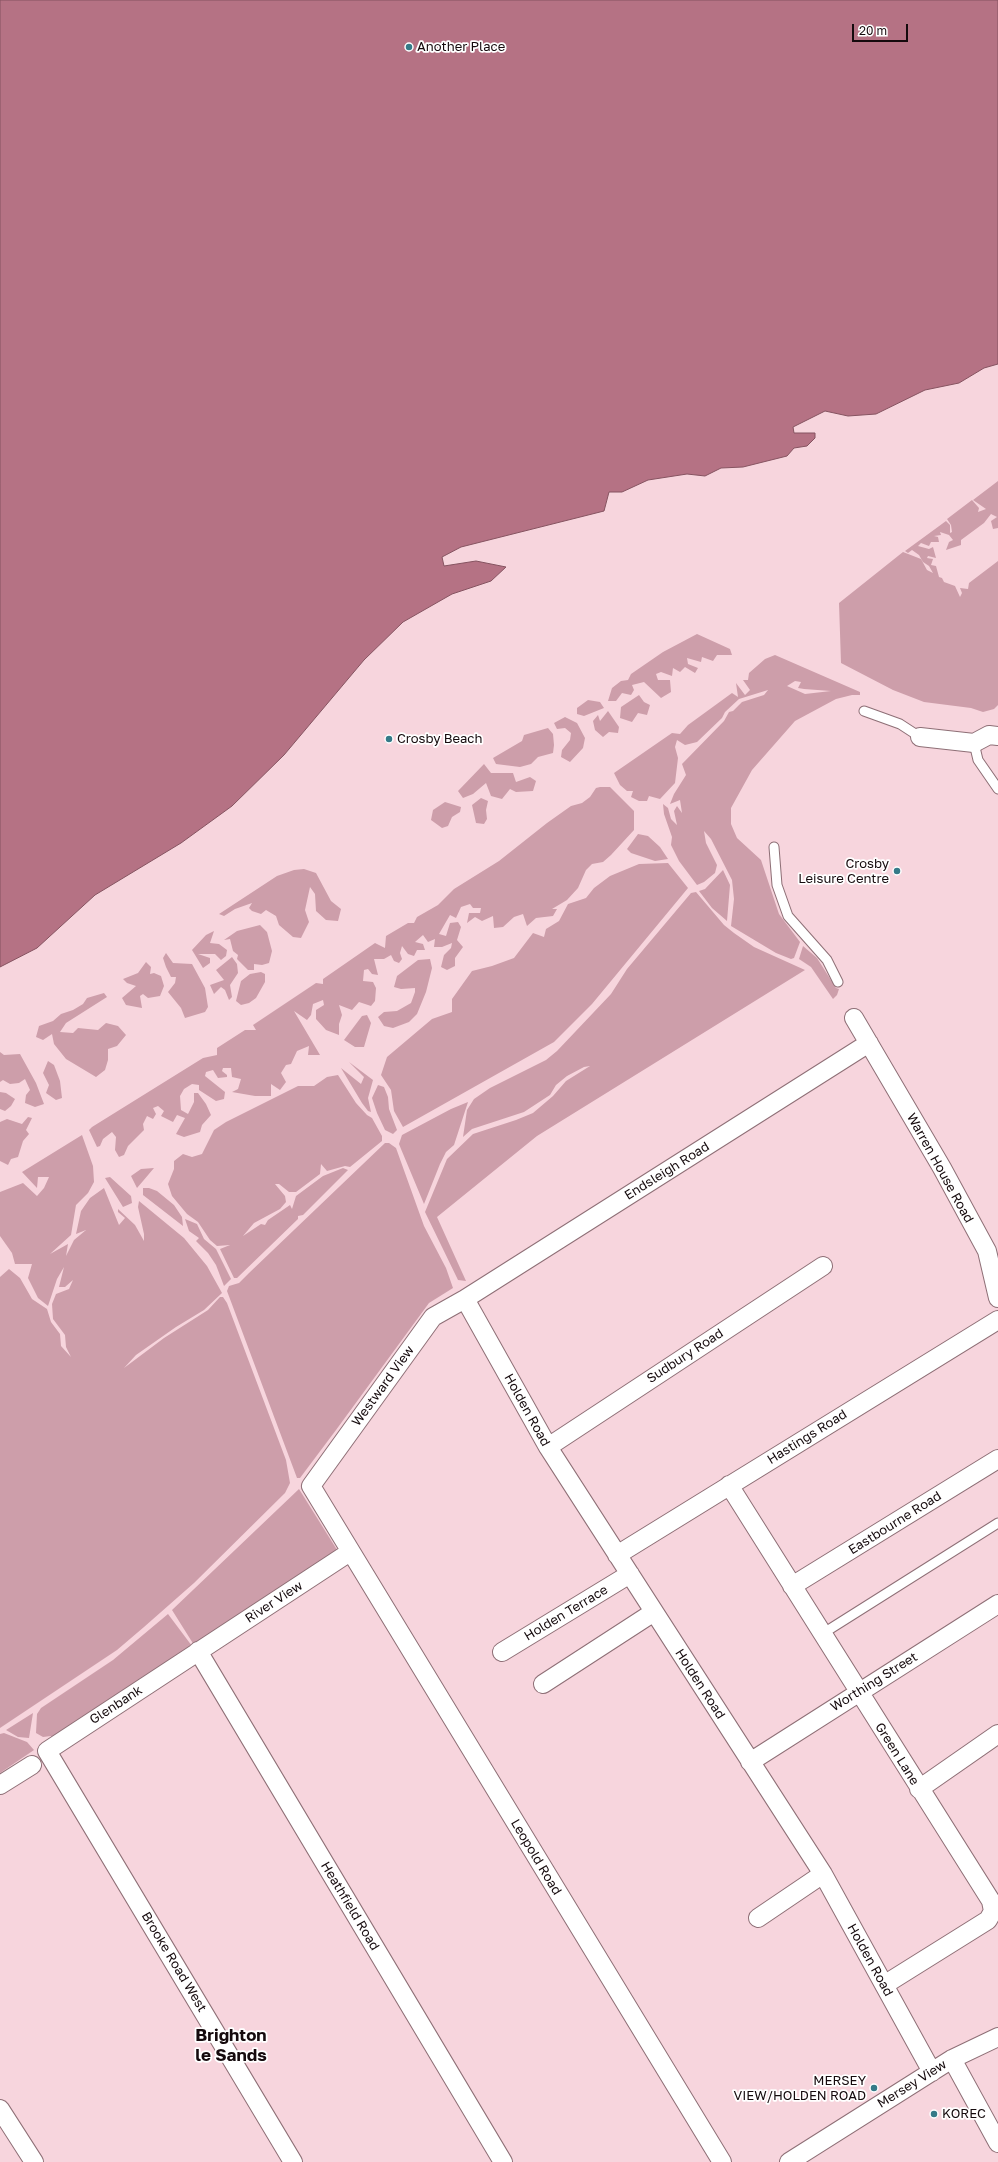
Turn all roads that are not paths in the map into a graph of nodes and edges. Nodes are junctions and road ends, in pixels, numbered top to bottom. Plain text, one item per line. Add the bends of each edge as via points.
1 (864, 711) dead end
2 (998, 736) edge
3 (920, 738) joint
4 (974, 743) junction
5 (998, 789) edge
6 (774, 847) dead end
7 (838, 982) dead end
8 (854, 1018) dead end
9 (869, 1044) junction
10 (823, 1266) dead end
11 (998, 1298) edge
12 (465, 1299) junction
13 (998, 1320) edge
14 (548, 1447) junction
15 (998, 1459) edge
16 (729, 1485) junction
17 (311, 1486) joint
18 (998, 1523) edge
19 (350, 1552) junction
20 (617, 1555) junction
21 (630, 1574) junction
22 (792, 1586) junction
23 (998, 1604) edge
24 (654, 1612) junction
25 (822, 1634) junction
26 (198, 1651) junction
27 (502, 1652) dead end
28 (543, 1684) dead end
29 (858, 1692) junction
30 (998, 1734) edge
31 (750, 1762) junction
32 (54, 1763) joint
33 (32, 1765) dead end
34 (0, 1785) edge
35 (919, 1789) junction
36 (823, 1874) junction
37 (758, 1918) dead end
38 (884, 1984) junction
39 (998, 2037) edge
40 (952, 2059) junction
41 (932, 2072) junction
42 (0, 2109) edge
43 (998, 2143) edge
44 (34, 2162) edge
45 (293, 2162) edge
46 (503, 2162) edge
47 (722, 2162) edge
48 (789, 2162) edge

1 - 3 lane via 900,724
2 - 4 street via 989,735
3 - 4 street
4 - 5 lane via 978,760
6 - 7 lane via 777,885 788,916 827,960
8 - 9 street, Warren House Road
9 - 11 street, Warren House Road via 942,1168 987,1251
9 - 12 street, Endsleigh Road
10 - 14 street, Sudbury Road
12 - 14 street, Holden Road
12 - 17 street, Westward View via 433,1317
13 - 16 street, Hastings Road
14 - 20 street, Holden Road
15 - 22 street, Eastbourne Road
16 - 20 street, Hastings Road
16 - 22 street, Green Lane
17 - 19 street, Leopold Road
18 - 25 lane
19 - 26 street, River View
19 - 47 street, Leopold Road
20 - 21 street, Holden Road
21 - 24 street, Holden Road
21 - 27 street, Holden Terrace
22 - 25 street, Green Lane
23 - 29 street, Worthing Street
24 - 28 street
24 - 31 street, Holden Road
25 - 29 street, Green Lane
26 - 32 street, Glenbank via 47,1750
26 - 46 street, Heathfield Road
29 - 31 street, Worthing Street
29 - 35 street, Green Lane
30 - 35 street
31 - 36 street, Holden Road
32 - 45 street, Brooke Road West
33 - 34 street
35 - 38 street, Green Lane via 991,1901 993,1911 988,1920
36 - 37 street
36 - 38 street, Holden Road
38 - 41 street, Holden Road
39 - 40 street, Mersey View
40 - 41 street, Mersey View
40 - 43 street
41 - 48 street, Mersey View
42 - 44 street

